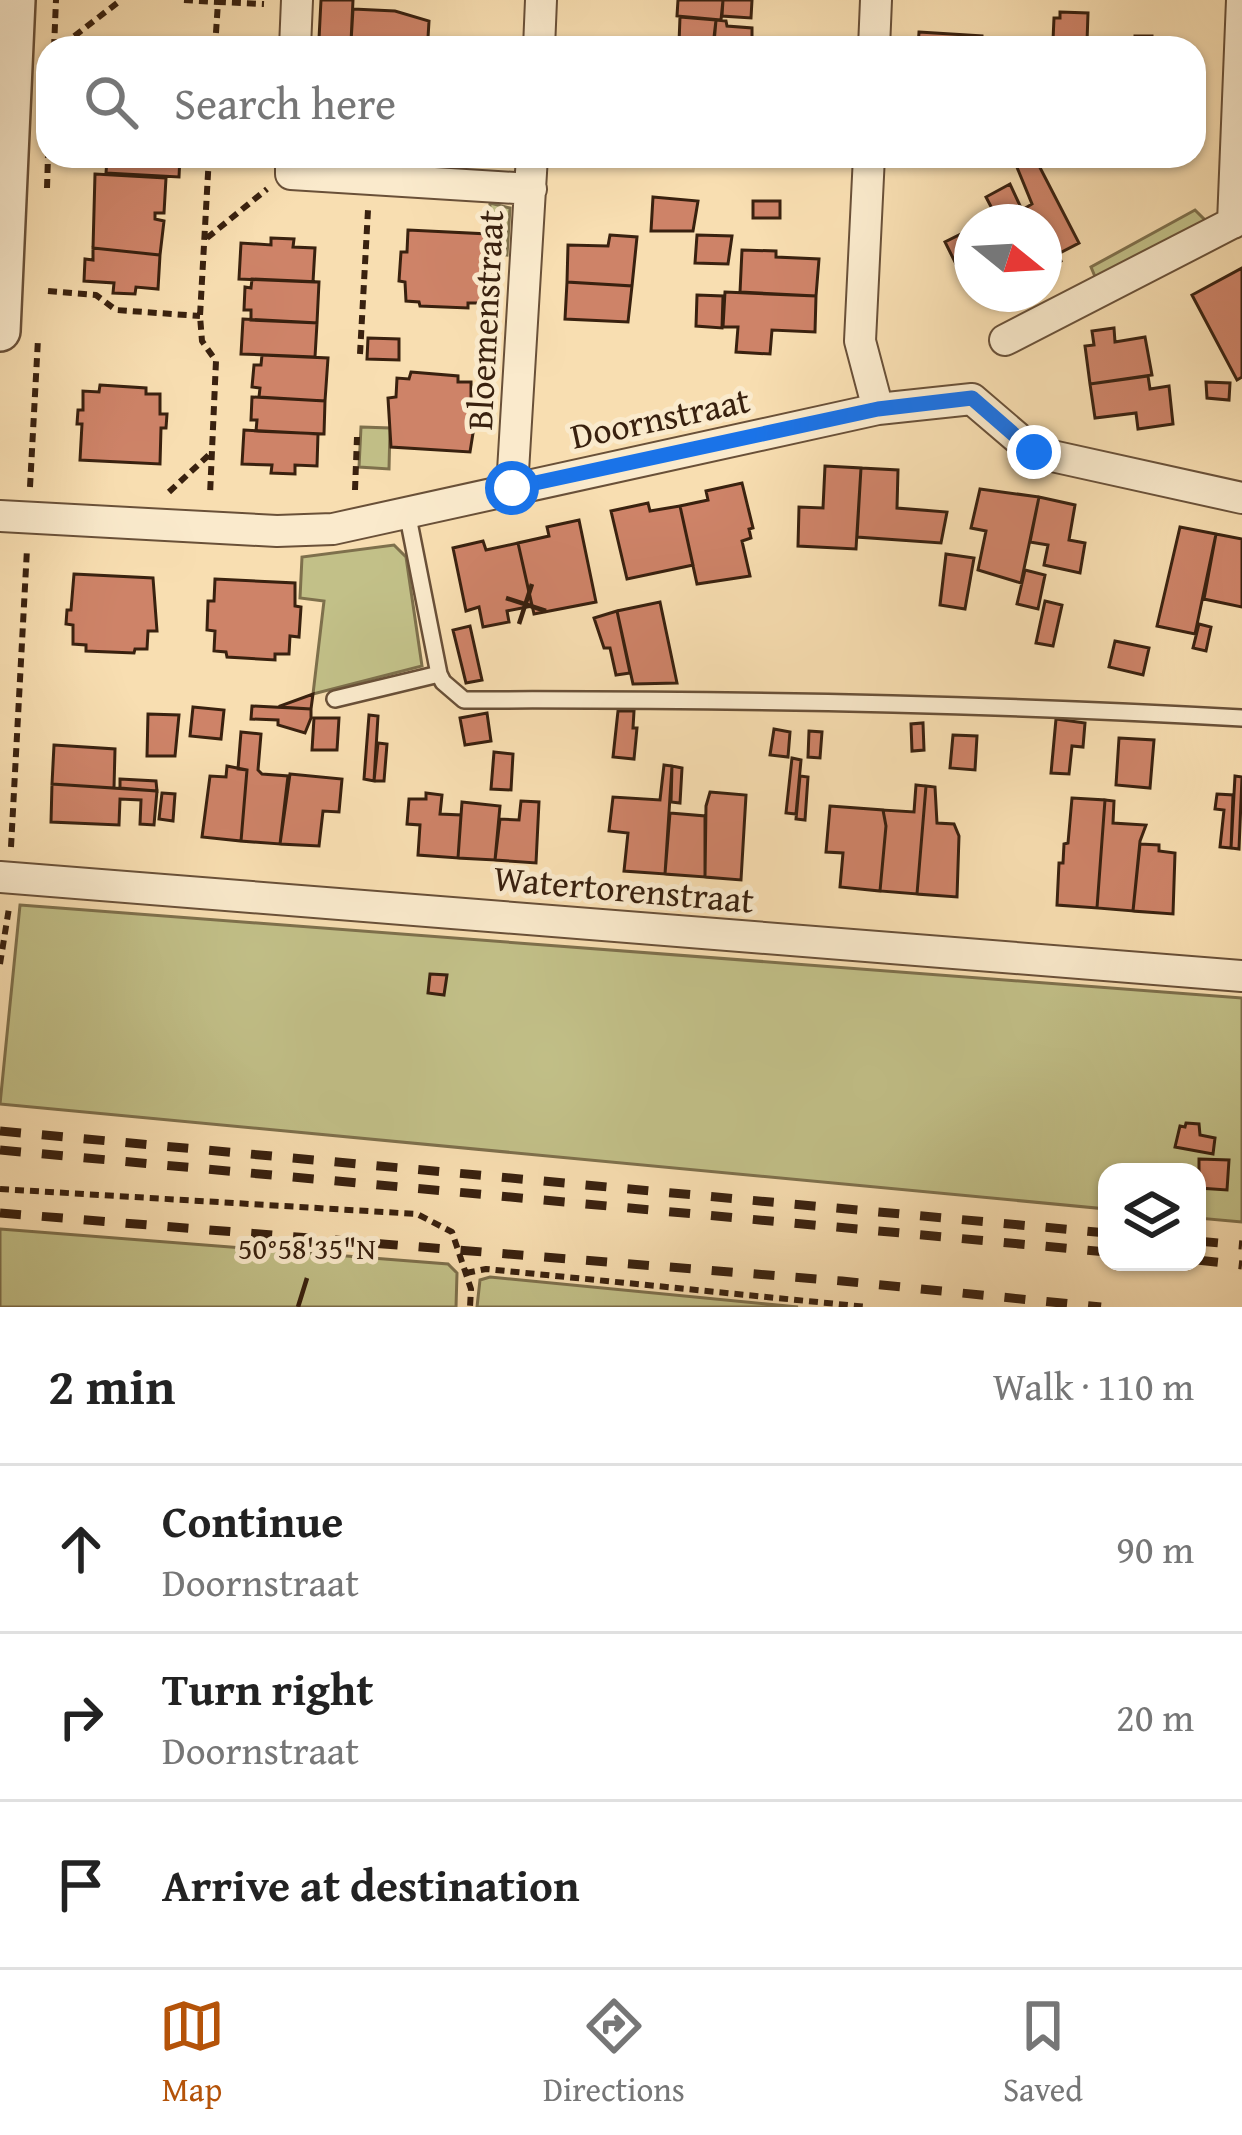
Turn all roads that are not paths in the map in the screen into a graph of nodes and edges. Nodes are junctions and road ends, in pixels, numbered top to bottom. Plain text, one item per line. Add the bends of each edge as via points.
1 (15, 0) edge
2 (541, 0) edge
3 (876, 0) edge
4 (1242, 0) edge
5 (289, 2) edge
6 (293, 36) edge
7 (539, 36) edge
8 (874, 36) edge
9 (291, 168) edge
10 (532, 168) edge
11 (868, 168) edge
12 (531, 189) junction
13 (2, 214) edge
14 (1237, 220) edge
15 (19, 333) edge
16 (1005, 340) dead end
17 (878, 409) junction
18 (512, 488) junction
19 (1242, 498) edge
20 (407, 512) junction
21 (14, 516) edge
22 (439, 674) junction
23 (335, 699) dead end
24 (1242, 718) edge
25 (5, 878) edge
26 (1242, 976) edge

1 - 13 street
2 - 7 street
3 - 8 street
4 - 14 street
5 - 6 street
9 - 12 street
10 - 12 street, Bloemenstraat
11 - 17 street via 860,341
12 - 18 street, Bloemenstraat
13 - 15 street
14 - 16 street
17 - 18 street, Doornstraat
17 - 19 street, Doornstraat via 972,398 1034,452
18 - 20 street, Doornstraat
20 - 21 street, Doornstraat via 333,529 277,531
20 - 22 lane
22 - 23 lane
22 - 24 lane via 464,700 1016,704
25 - 26 street, Watertorenstraat

